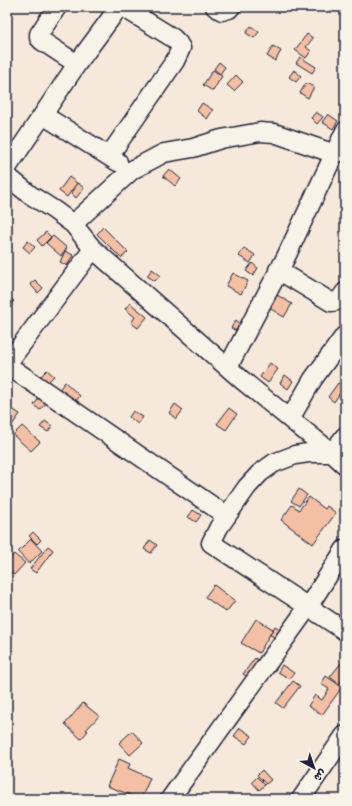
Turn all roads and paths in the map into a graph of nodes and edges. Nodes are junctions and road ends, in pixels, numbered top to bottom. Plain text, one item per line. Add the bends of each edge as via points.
1 (57, 7) edge
2 (120, 7) edge
3 (123, 7) edge
4 (215, 7) edge
5 (231, 7) edge
6 (77, 64) junction
7 (43, 115) junction
8 (345, 130) edge
9 (340, 152) edge
10 (109, 156) junction
11 (7, 168) edge
12 (132, 170) junction
13 (7, 176) edge
14 (73, 224) junction
15 (94, 248) junction
16 (278, 270) junction
17 (345, 292) edge
18 (345, 335) edge
19 (7, 364) edge
20 (228, 367) junction
21 (290, 419) junction
22 (345, 436) edge
23 (332, 453) junction
24 (345, 466) edge
25 (227, 516) junction
26 (345, 549) edge
27 (308, 607) junction
28 (345, 631) edge
29 (345, 735) edge
30 (170, 799) edge
31 (301, 799) edge

1 - 6 street via 39,34 39,38
2 - 6 street
3 - 10 street via 173,38 181,48 175,62
4 - 5 street via 222,11
6 - 7 street
7 - 10 street
7 - 11 street
8 - 9 street
9 - 12 street via 274,133 260,132 164,153
9 - 16 street
10 - 12 street
12 - 14 street
13 - 14 street
14 - 15 street
15 - 19 street
15 - 20 street
16 - 17 street via 331,302 341,299
16 - 20 street
18 - 21 street via 313,380
19 - 25 street
20 - 21 street
21 - 23 street
22 - 23 street
23 - 24 street
23 - 25 street via 295,455 274,463 255,477
25 - 27 street via 211,543
26 - 27 street
27 - 28 street
27 - 30 street
29 - 31 street

